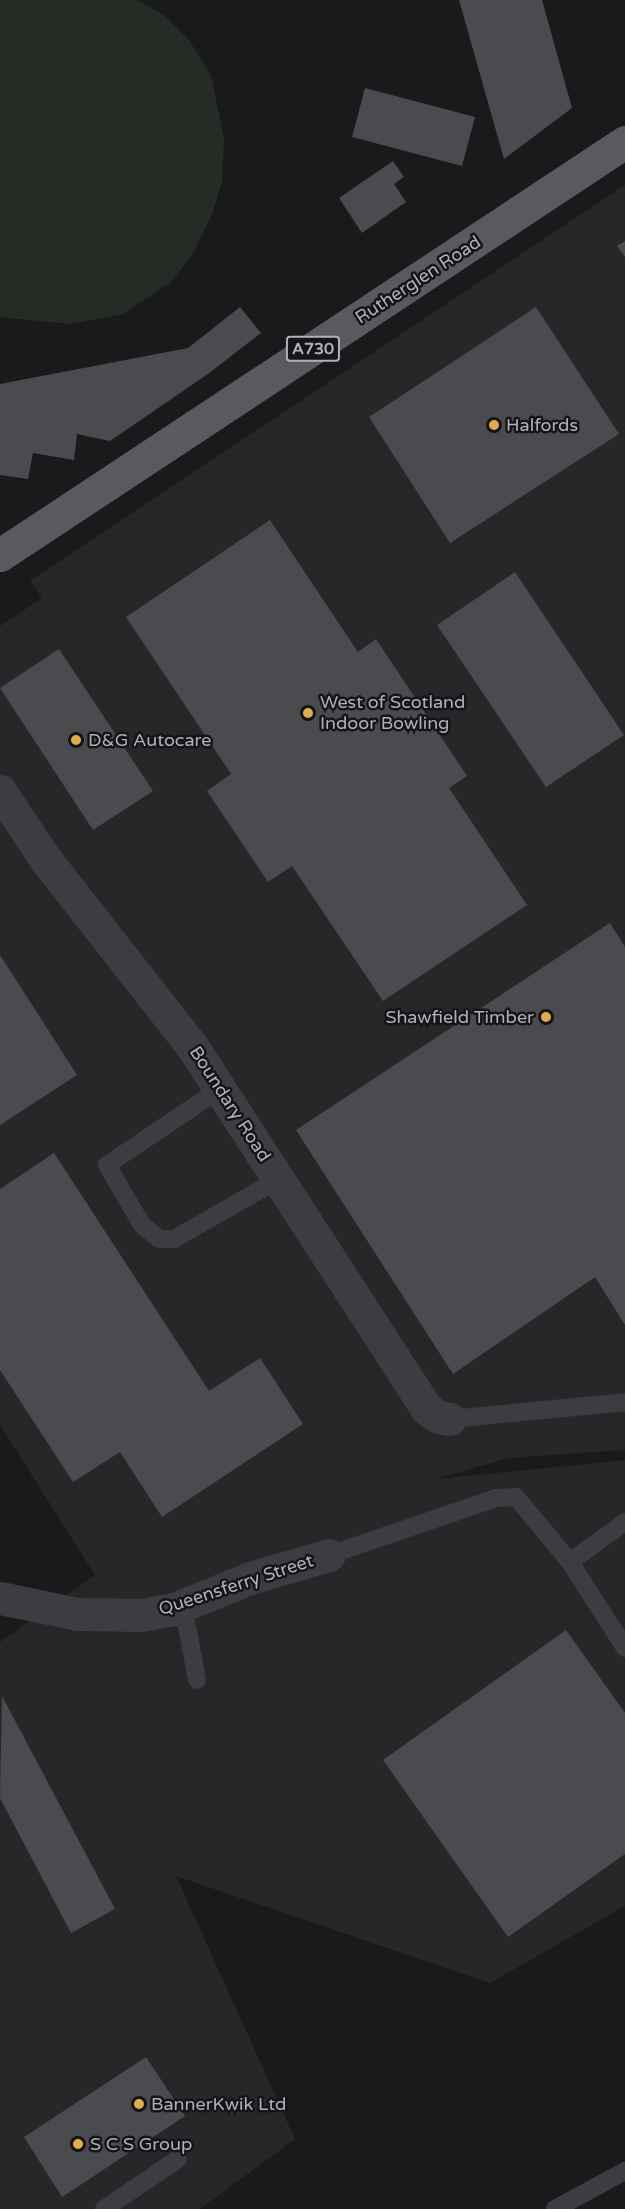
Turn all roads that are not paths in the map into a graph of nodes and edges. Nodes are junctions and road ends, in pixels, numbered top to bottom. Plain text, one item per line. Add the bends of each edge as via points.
1 (625, 142) edge
2 (0, 555) edge
3 (0, 791) edge
4 (220, 1089) junction
5 (279, 1179) junction
6 (625, 1402) edge
7 (450, 1419) joint
8 (625, 1522) edge
9 (329, 1555) joint
10 (570, 1562) junction
11 (183, 1605) junction
12 (7, 1606) edge
13 (625, 1648) edge
14 (197, 1680) dead end
15 (178, 2159) dead end
16 (625, 2171) edge
17 (104, 2209) edge
18 (555, 2209) edge

1 - 2 main road, Rutherglen Road / A730
3 - 4 street, Boundary Road via 46,860 192,1046
4 - 5 street, Boundary Road
4 - 5 lane via 107,1165 142,1225 159,1239 174,1239
5 - 7 street, Boundary Road via 426,1408 438,1418
6 - 7 lane
8 - 10 lane
9 - 10 lane via 496,1498 516,1497
9 - 11 street, Queensferry Street via 250,1578
10 - 13 lane
11 - 12 street, Queensferry Street via 141,1615 78,1614
11 - 14 lane
15 - 17 lane
16 - 18 lane

